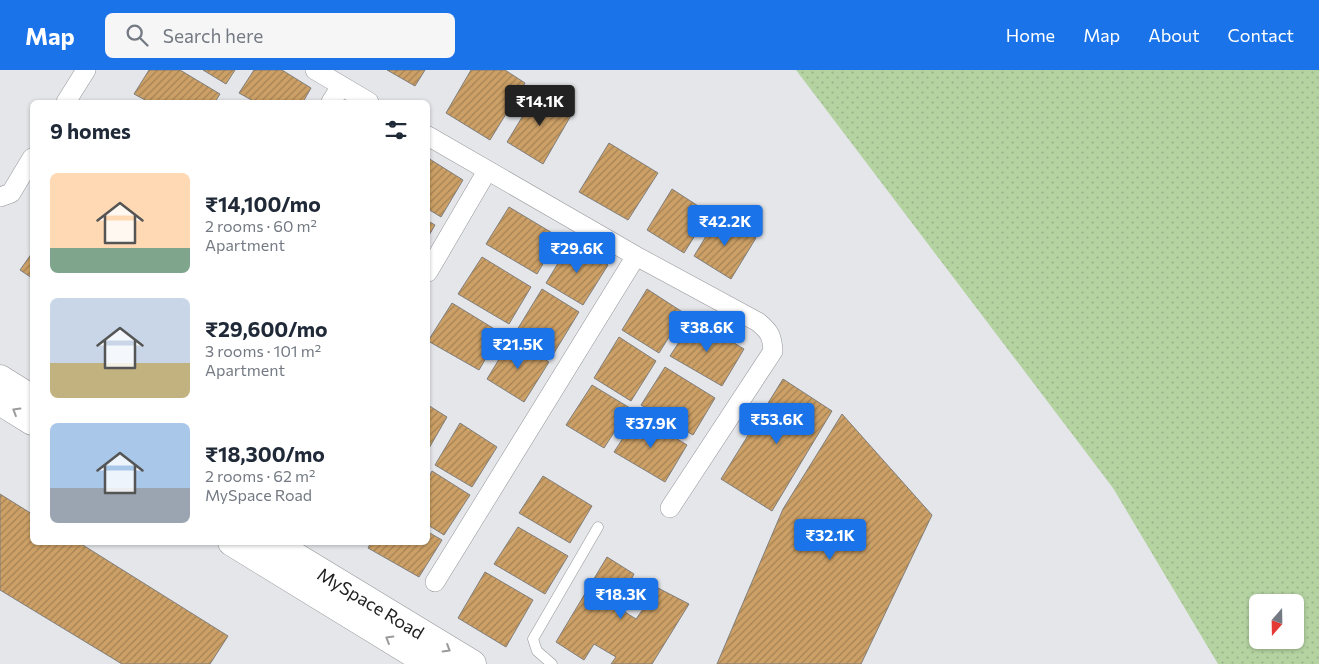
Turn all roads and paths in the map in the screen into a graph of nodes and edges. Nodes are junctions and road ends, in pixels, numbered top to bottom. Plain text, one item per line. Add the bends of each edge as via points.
1 (86, 70) edge
2 (315, 70) edge
3 (341, 86) junction
4 (67, 100) edge
5 (332, 100) edge
6 (366, 100) edge
7 (430, 137) edge
8 (30, 161) edge
9 (487, 171) junction
10 (0, 197) edge
11 (636, 256) junction
12 (430, 269) edge
13 (0, 379) edge
14 (30, 398) edge
15 (0, 401) edge
16 (30, 420) edge
17 (670, 508) dead end
18 (598, 527) dead end
19 (237, 545) edge
20 (276, 545) edge
21 (435, 582) dead end
22 (427, 663) edge
23 (472, 664) edge
24 (552, 664) edge

1 - 4 street
2 - 3 street
3 - 5 street
3 - 6 street
7 - 9 street
8 - 10 street via 11,193
9 - 11 street
9 - 12 street
11 - 17 street via 758,322 770,331 773,341 773,351
11 - 21 street
13 - 14 street
16 -> 15 street
18 - 24 lane via 533,639 537,651
22 -> 19 street, MySpace Road
20 -> 23 street, MySpace Road

